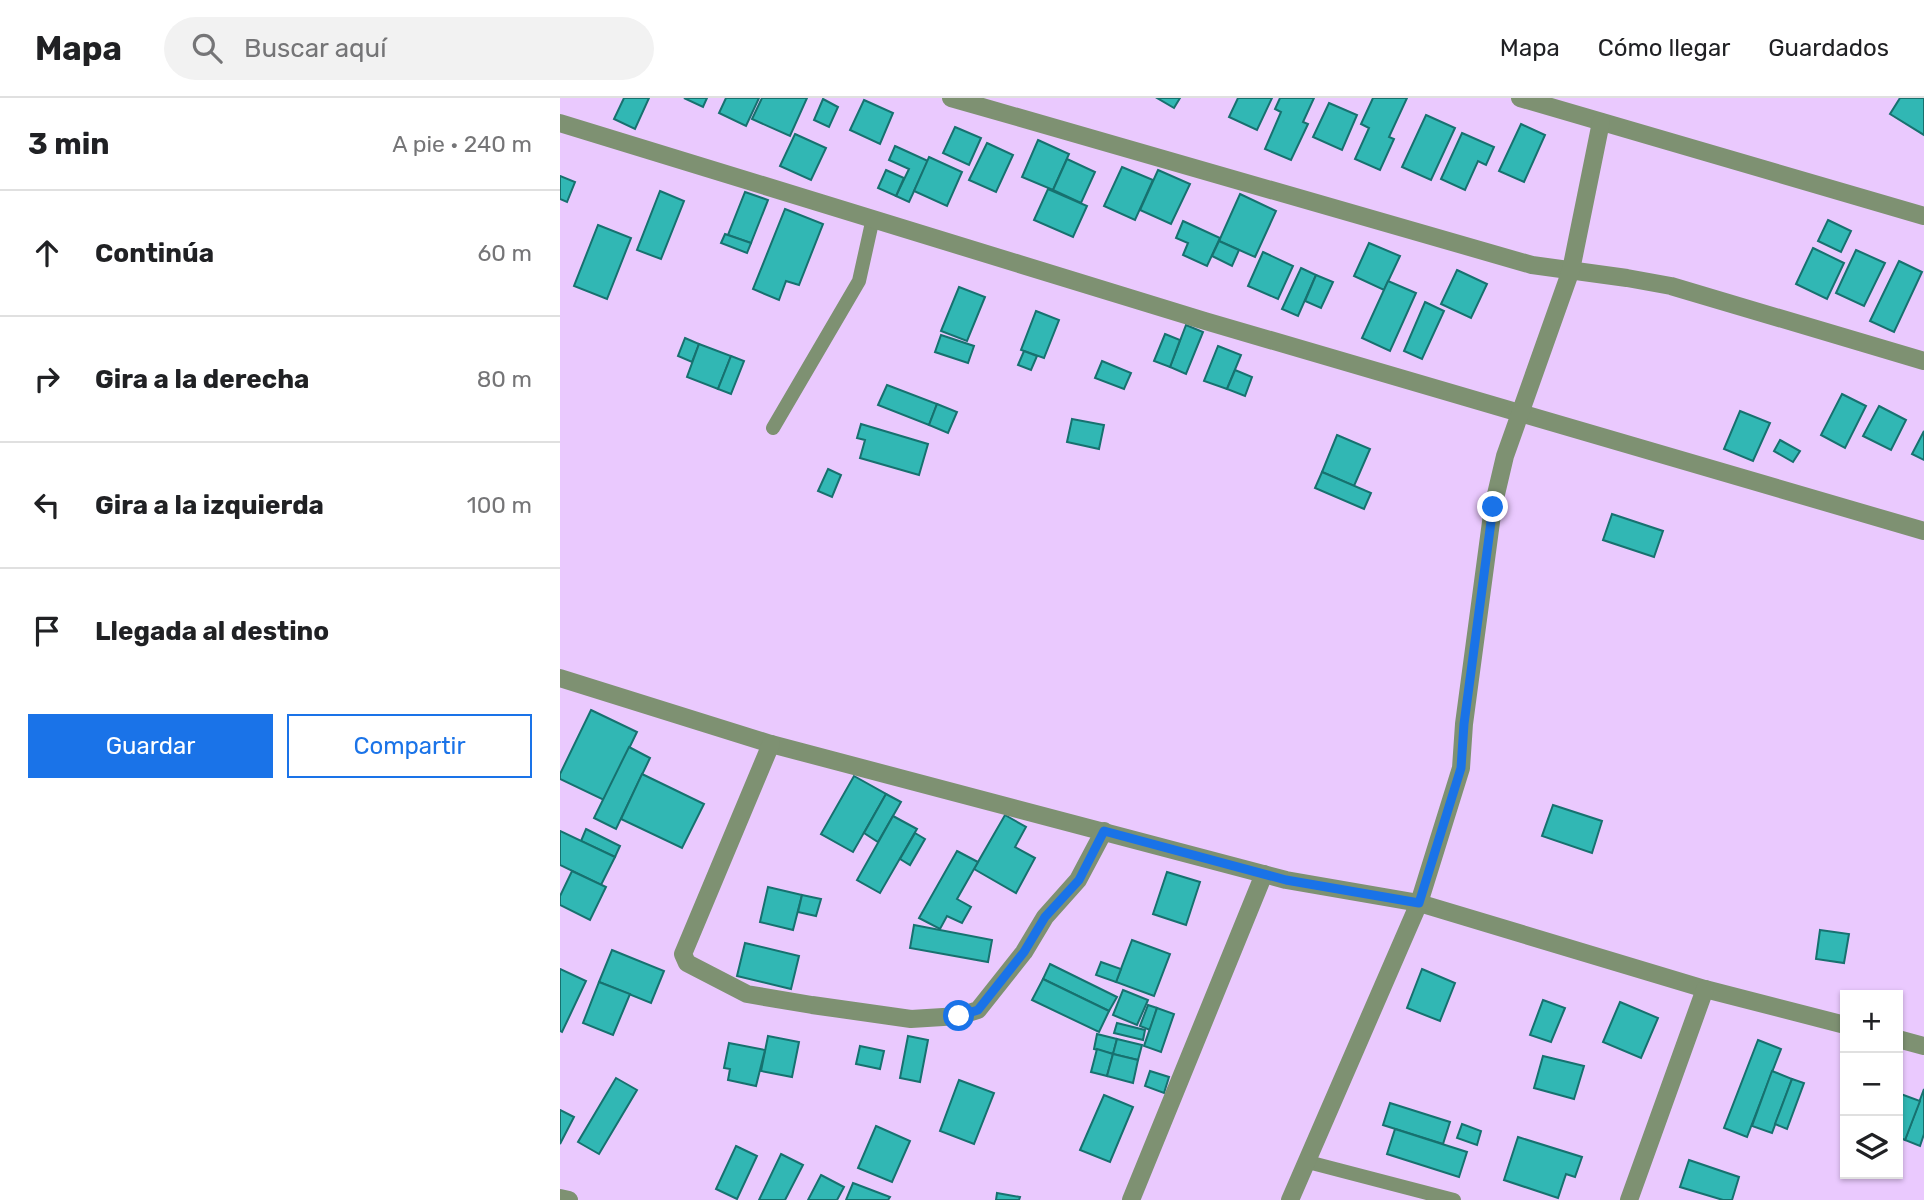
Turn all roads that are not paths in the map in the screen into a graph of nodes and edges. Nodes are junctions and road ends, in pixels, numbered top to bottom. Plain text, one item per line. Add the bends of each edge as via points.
1 (951, 98) edge
2 (1520, 98) edge
3 (560, 122) edge
4 (1601, 122) junction
5 (1924, 216) edge
6 (873, 218) junction
7 (1571, 270) junction
8 (1924, 361) edge
9 (1520, 414) junction
10 (773, 428) dead end
11 (1924, 531) edge
12 (560, 678) edge
13 (771, 744) junction
14 (1104, 831) junction
15 (1264, 874) junction
16 (1419, 903) junction
17 (1705, 989) junction
18 (1840, 1025) edge
19 (1903, 1040) edge
20 (1924, 1046) edge
21 (1308, 1162) junction
22 (560, 1198) edge
23 (569, 1200) edge
24 (1131, 1200) edge
25 (1290, 1200) edge
26 (1454, 1200) edge
27 (1629, 1200) edge

1 - 7 street via 1532,265
2 - 4 street
3 - 6 street
4 - 5 street
4 - 7 street
6 - 9 street
6 - 10 lane via 859,281
7 - 8 street via 1671,286
7 - 9 street
9 - 11 street
9 - 16 street via 1493,507 1461,768
12 - 13 street
13 - 14 street
13 - 14 street via 683,954 687,963 747,994 912,1019 978,1010 1045,917 1079,880
14 - 15 street
15 - 16 street
15 - 24 street
16 - 17 street
16 - 21 street
17 - 18 street
17 - 27 street
19 - 20 street
21 - 25 street
21 - 26 lane
22 - 23 street

